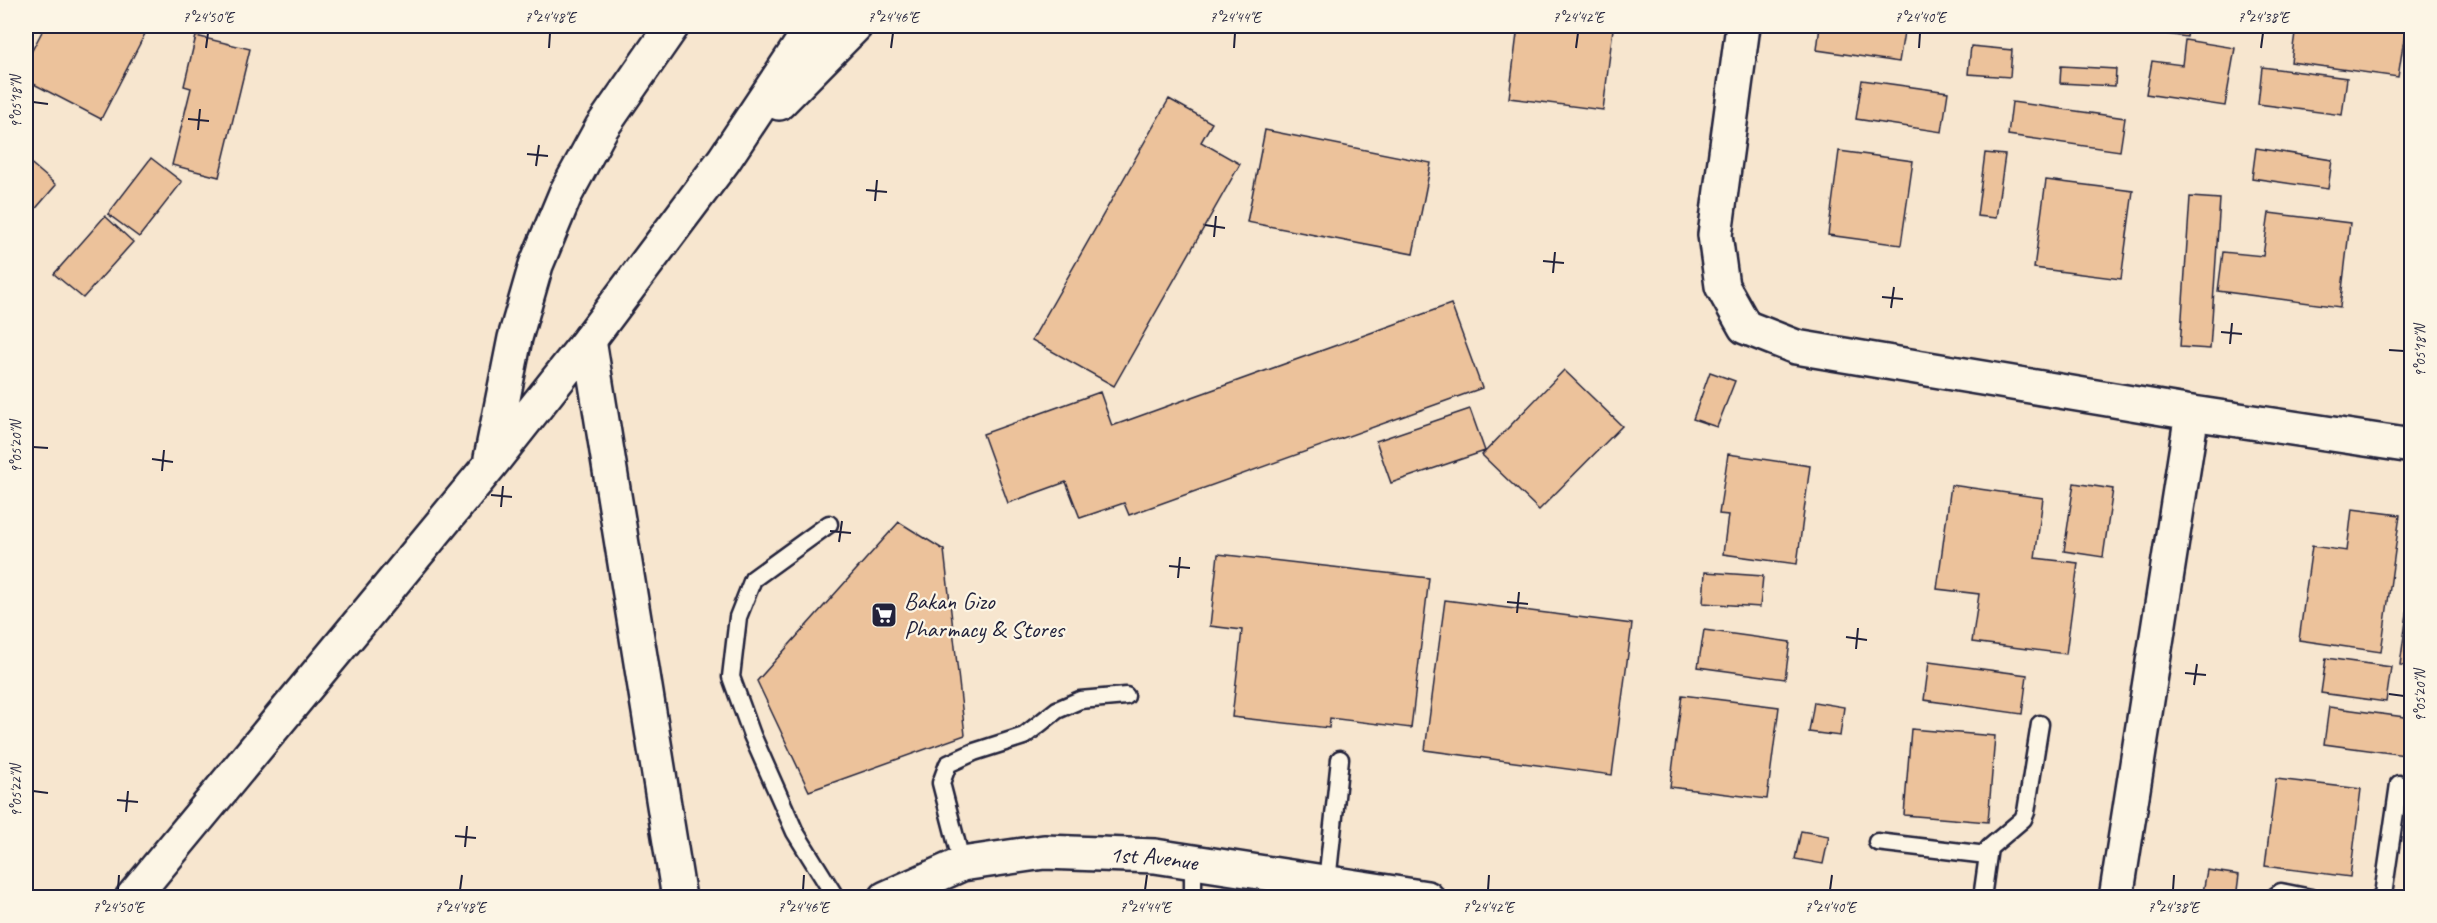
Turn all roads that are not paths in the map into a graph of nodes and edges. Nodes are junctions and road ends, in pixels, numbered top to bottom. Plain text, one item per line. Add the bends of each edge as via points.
1 (672, 26) edge
2 (813, 26) edge
3 (855, 26) edge
4 (1743, 26) edge
5 (724, 160) junction
6 (589, 340) junction
7 (2192, 413) junction
8 (2412, 446) edge
9 (490, 465) junction
10 (829, 524) dead end
11 (1126, 696) dead end
12 (2040, 724) dead end
13 (1340, 759) dead end
14 (2399, 784) dead end
15 (1877, 842) dead end
16 (1987, 855) junction
17 (1193, 862) junction
18 (962, 864) junction
19 (1327, 882) junction
20 (132, 897) edge
21 (679, 897) edge
22 (836, 897) edge
23 (886, 897) edge
24 (1193, 897) edge
25 (1416, 897) edge
26 (1982, 897) edge
27 (2116, 897) edge
28 (2273, 897) edge
29 (2311, 897) edge
30 (2379, 897) edge

1 - 9 street via 602,127 544,244 515,338
2 - 5 street
3 - 5 street
4 - 7 street via 1715,235 1722,286 1745,327 1796,347
5 - 6 street
6 - 9 street
6 - 21 street
7 - 8 street
7 - 27 street
9 - 20 street
10 - 22 lane via 753,579 738,616 731,677 795,831
11 - 18 lane via 1080,700 1057,710 1023,736 948,764 941,783
12 - 16 lane via 2026,812 1989,848
13 - 19 lane
14 - 30 lane via 2383,896
15 - 16 lane
16 - 26 lane
17 - 18 street, 1st Avenue via 1155,856 1044,852
17 - 19 street, 1st Avenue
17 - 24 lane
18 - 23 street, 1st Avenue
19 - 25 street, 1st Avenue
28 - 29 lane via 2281,892

